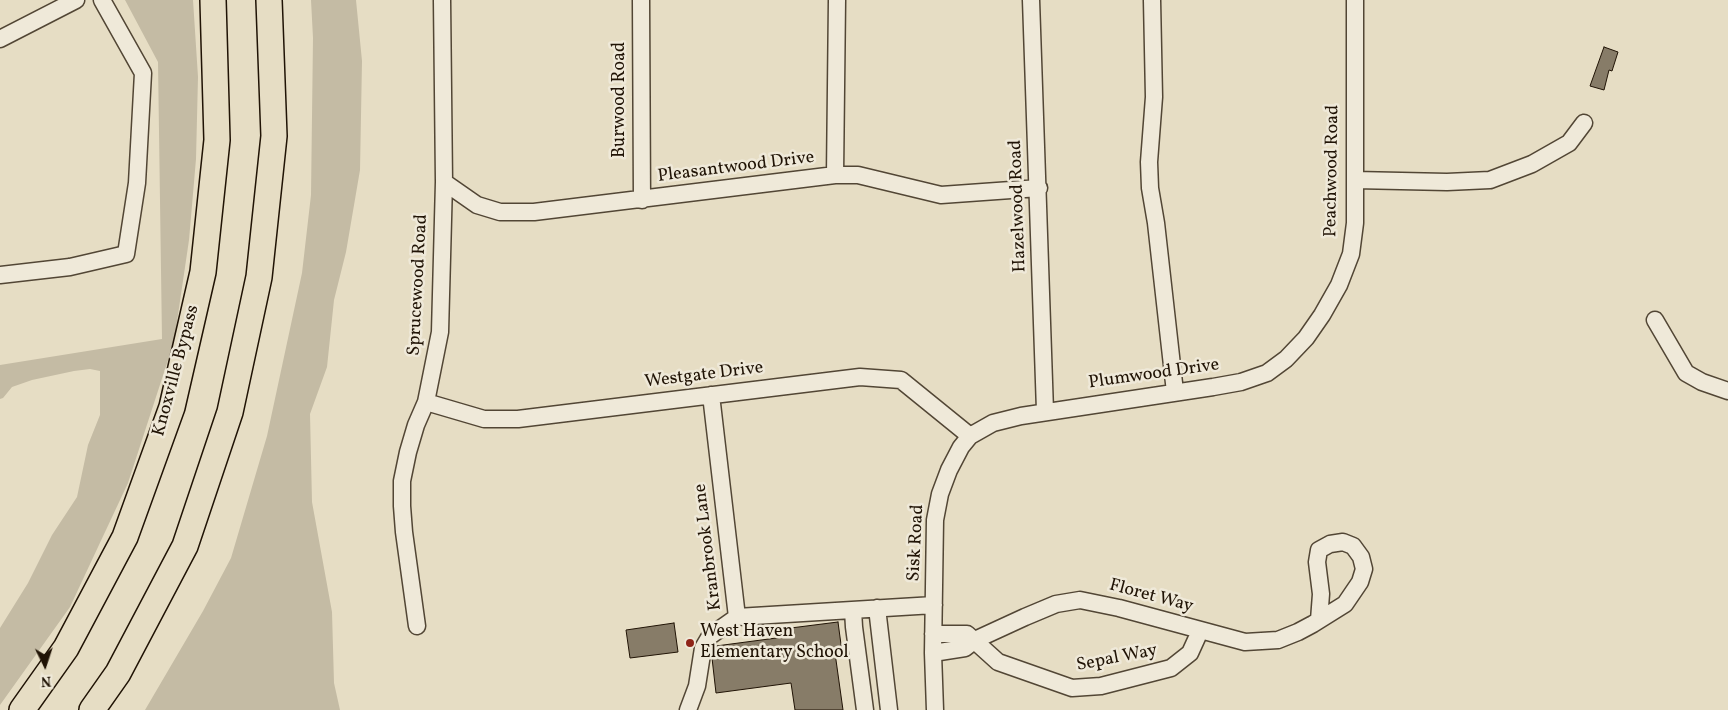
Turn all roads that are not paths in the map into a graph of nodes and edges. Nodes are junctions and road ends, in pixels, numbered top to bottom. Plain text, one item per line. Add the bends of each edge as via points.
1 (76, 0) edge
2 (102, 0) edge
3 (212, 0) edge
4 (269, 0) edge
5 (442, 0) edge
6 (641, 0) edge
7 (837, 0) edge
8 (1032, 0) edge
9 (1152, 0) edge
10 (1355, 0) edge
11 (0, 39) edge
12 (1584, 123) dead end
13 (835, 176) junction
14 (1354, 180) junction
15 (444, 182) junction
16 (1039, 188) junction
17 (642, 200) junction
18 (0, 275) edge
19 (1654, 320) dead end
20 (1267, 373) joint
21 (1728, 391) edge
22 (1175, 392) junction
23 (711, 395) junction
24 (426, 402) junction
25 (1046, 411) junction
26 (970, 436) junction
27 (934, 604) junction
28 (877, 608) junction
29 (853, 610) junction
30 (737, 617) junction
31 (1319, 620) dead end
32 (417, 626) dead end
33 (1200, 631) junction
34 (934, 634) junction
35 (975, 640) junction
36 (933, 653) junction
37 (22, 710) edge
38 (92, 710) edge
39 (688, 710) edge
40 (865, 710) edge
41 (889, 710) edge
42 (935, 710) edge

1 - 11 street
2 - 18 street via 143,73 137,183 126,254 70,267
3 - 37 highway, Knoxville Bypass via 217,140 203,272 172,407 125,537 66,648
4 - 38 highway via 274,136 259,277 230,412 185,546 118,673
5 - 15 street, Sprucewood Road
6 - 17 street, Burwood Road
7 - 13 street
8 - 16 street, Hazelwood Road
9 - 22 street via 1154,97 1150,188
10 - 14 street, Peachwood Road
12 - 14 street via 1569,143 1532,164 1490,180
13 - 16 street, Pleasantwood Drive via 858,175 941,195
13 - 17 street, Pleasantwood Drive
14 - 20 street, Peachwood Road via 1351,254 1339,285 1306,338
15 - 17 street, Pleasantwood Drive via 477,205 500,212 534,212
15 - 24 street, Sprucewood Road via 440,332
16 - 25 street, Hazelwood Road
19 - 21 street via 1686,373
20 - 22 street, Plumwood Drive via 1241,382
22 - 25 street, Plumwood Drive
23 - 24 street, Westgate Drive via 518,419 484,419
23 - 26 street, Westgate Drive via 860,377 901,380
23 - 30 street, Kranbrook Lane
24 - 32 street, Sprucewood Road via 416,425 402,481 403,523
25 - 26 street, Sisk Road via 993,423
26 - 27 street, Sisk Road via 949,470 940,494 935,520
27 - 28 street, Kranbrook Lane
27 - 34 street, Sisk Road
28 - 29 street, Kranbrook Lane
28 - 41 street
29 - 30 street, Kranbrook Lane
29 - 40 street
30 - 39 street via 710,636 702,648 697,686
31 - 33 street, Floret Way via 1278,640 1245,642
33 - 35 street, Floret Way via 1080,600 1056,604
33 - 35 street, Sepal Way via 1190,653 1171,668 1101,686 1072,688 998,662
34 - 35 street via 967,634
34 - 36 street, Sisk Road
35 - 36 street, Floret Way via 965,648
36 - 42 street, Sisk Road

